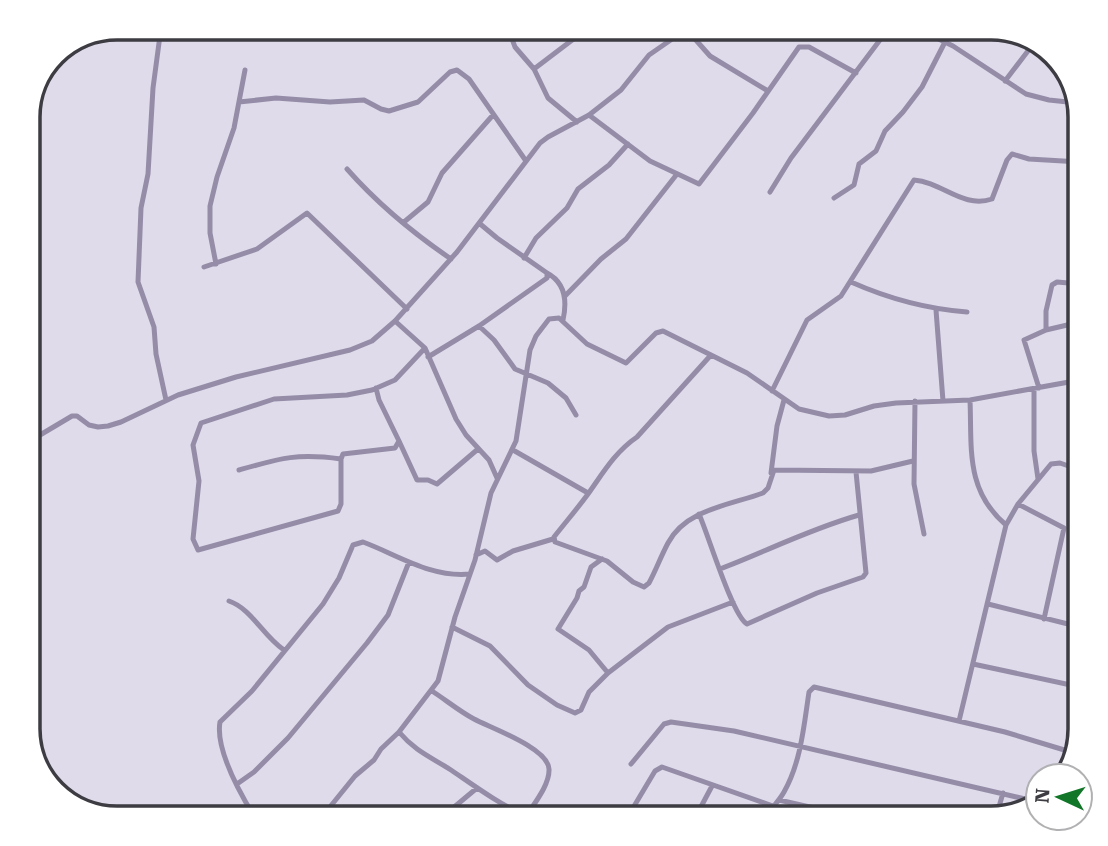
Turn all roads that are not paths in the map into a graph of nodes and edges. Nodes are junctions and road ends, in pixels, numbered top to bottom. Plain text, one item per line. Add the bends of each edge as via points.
1 (159, 40) edge
2 (512, 40) edge
3 (575, 40) edge
4 (671, 40) edge
5 (696, 40) edge
6 (880, 40) edge
7 (941, 40) edge
8 (945, 42) junction
9 (1028, 51) edge
10 (534, 69) junction
11 (245, 70) dead end
12 (856, 73) junction
13 (1005, 81) junction
14 (768, 91) junction
15 (1066, 101) edge
16 (239, 102) junction
17 (493, 115) junction
18 (589, 115) junction
19 (576, 122) junction
20 (628, 144) junction
21 (526, 161) junction
22 (1068, 161) edge
23 (347, 169) dead end
24 (677, 174) junction
25 (769, 192) dead end
26 (834, 198) dead end
27 (404, 222) junction
28 (479, 223) junction
29 (524, 258) junction
30 (451, 259) junction
31 (215, 264) junction
32 (204, 267) dead end
33 (547, 273) junction
34 (851, 282) junction
35 (1068, 283) edge
36 (565, 296) junction
37 (407, 309) junction
38 (936, 310) junction
39 (967, 312) dead end
40 (563, 320) junction
41 (396, 321) junction
42 (1068, 325) edge
43 (479, 326) junction
44 (1046, 330) junction
45 (425, 348) junction
46 (711, 355) junction
47 (428, 357) junction
48 (526, 373) junction
49 (1068, 382) edge
50 (376, 388) junction
51 (1036, 389) junction
52 (772, 391) junction
53 (166, 400) junction
54 (784, 400) junction
55 (970, 400) junction
56 (915, 401) junction
57 (943, 401) junction
58 (576, 415) dead end
59 (40, 435) edge
60 (399, 441) junction
61 (478, 449) junction
62 (513, 450) junction
63 (341, 459) junction
64 (913, 461) junction
65 (1068, 467) edge
66 (239, 470) dead end
67 (856, 472) junction
68 (771, 473) junction
69 (496, 478) junction
70 (1038, 479) junction
71 (588, 494) junction
72 (1018, 504) junction
73 (699, 514) junction
74 (859, 516) junction
75 (1006, 525) junction
76 (924, 534) dead end
77 (554, 539) junction
78 (476, 555) junction
79 (602, 559) junction
80 (409, 562) junction
81 (720, 569) junction
82 (470, 575) junction
83 (229, 601) dead end
84 (733, 602) junction
85 (988, 604) junction
86 (1044, 619) junction
87 (1068, 624) edge
88 (452, 627) junction
89 (284, 650) junction
90 (973, 664) junction
91 (608, 673) junction
92 (1068, 684) edge
93 (432, 691) junction
94 (959, 721) junction
95 (399, 732) junction
96 (801, 746) junction
97 (1065, 750) edge
98 (631, 764) dead end
99 (237, 784) junction
100 (712, 786) junction
101 (477, 788) junction
102 (1003, 793) junction
103 (1024, 798) edge
104 (779, 800) junction
105 (999, 805) edge
106 (249, 806) edge
107 (331, 806) edge
108 (455, 806) edge
109 (506, 806) edge
110 (534, 806) edge
111 (634, 806) edge
112 (701, 806) edge
113 (773, 806) joint
114 (802, 806) edge

1 - 53 street via 141,208 138,282 154,327
2 - 10 street
3 - 10 street
4 - 18 street via 649,55 621,90
5 - 14 street via 710,56
6 - 12 street
7 - 8 street
8 - 13 street
8 - 26 street via 922,87 885,131 876,151 859,164 854,185
9 - 13 street
10 - 19 street via 548,97
11 - 16 street
12 - 14 street via 802,45
12 - 25 street
13 - 15 street via 1036,97
14 - 24 street via 701,183
16 - 17 street via 364,100 389,111 418,102 457,70 469,79
16 - 31 street via 209,212
17 - 21 street
17 - 27 street via 442,173 428,202
18 - 19 street
18 - 20 street
19 - 21 street via 548,137
20 - 24 street
20 - 29 street via 578,189
21 - 28 street
22 - 34 street via 1012,154 992,199 979,202 914,180
23 - 27 street
24 - 36 street via 626,239
27 - 30 street
28 - 29 street
28 - 30 street
29 - 33 street
30 - 37 street
31 - 32 street
31 - 37 street via 257,249 307,213
33 - 36 street
33 - 43 street via 547,279
34 - 38 street
34 - 52 street via 838,299 807,320
35 - 44 street via 1052,285
36 - 40 street
37 - 41 street
38 - 39 street
38 - 57 street
40 - 46 street via 587,344 626,362 660,331
40 - 48 street via 549,318 536,336
41 - 45 street
41 - 53 street via 360,347 236,377
42 - 44 street
43 - 47 street
43 - 48 street via 514,369
44 - 51 street via 1024,342
45 - 47 street
45 - 50 street via 395,380
46 - 52 street
46 - 71 street via 606,465
47 - 61 street via 456,419
48 - 58 street via 558,390
48 - 62 street
49 - 51 street
50 - 60 street
50 - 63 street via 347,396 274,399 201,423 192,445 199,481 193,539 198,550 338,511
51 - 55 street
51 - 70 street
52 - 54 street
53 - 59 street via 108,426 89,425 72,416
54 - 56 street via 806,412 829,416
54 - 68 street
55 - 57 street
55 - 75 street via 975,480
56 - 57 street
56 - 64 street
60 - 61 street via 418,480 437,484
60 - 63 street via 395,448 343,454
61 - 69 street via 489,460
62 - 69 street
62 - 71 street
63 - 66 street via 289,456
64 - 67 street
64 - 76 street
65 - 70 street via 1051,464
67 - 68 street via 777,469
67 - 74 street
68 - 73 street via 763,493
69 - 78 street
70 - 72 street
71 - 77 street
72 - 75 street
72 - 86 street via 1065,528
73 - 79 street via 668,541 645,587
73 - 81 street
74 - 81 street via 786,540
74 - 84 street via 867,568 863,577 747,624
75 - 85 street
77 - 78 street via 497,560 485,551
77 - 79 street
78 - 82 street
79 - 91 street via 591,567 558,629 589,650
80 - 82 street via 454,576
80 - 89 street via 370,544 355,543 331,593
80 - 99 street via 391,609 367,643 288,738
81 - 84 street
82 - 88 street
83 - 89 street via 242,607
84 - 91 street via 672,625
85 - 86 street
85 - 90 street
86 - 87 street
88 - 91 street via 489,646 528,685 575,713
88 - 93 street via 443,669
89 - 99 street via 253,691 220,722 219,736
90 - 92 street
90 - 94 street
93 - 95 street
93 - 110 street via 545,759 548,776
94 - 96 street via 816,687 809,692
94 - 97 street
95 - 101 street via 416,750
95 - 107 street
96 - 98 street via 667,722
96 - 102 street
96 - 104 street
99 - 106 street
100 - 111 street via 657,768
100 - 112 street
100 - 113 street
101 - 108 street
101 - 109 street
102 - 103 street
102 - 105 street
104 - 113 street
104 - 114 street

